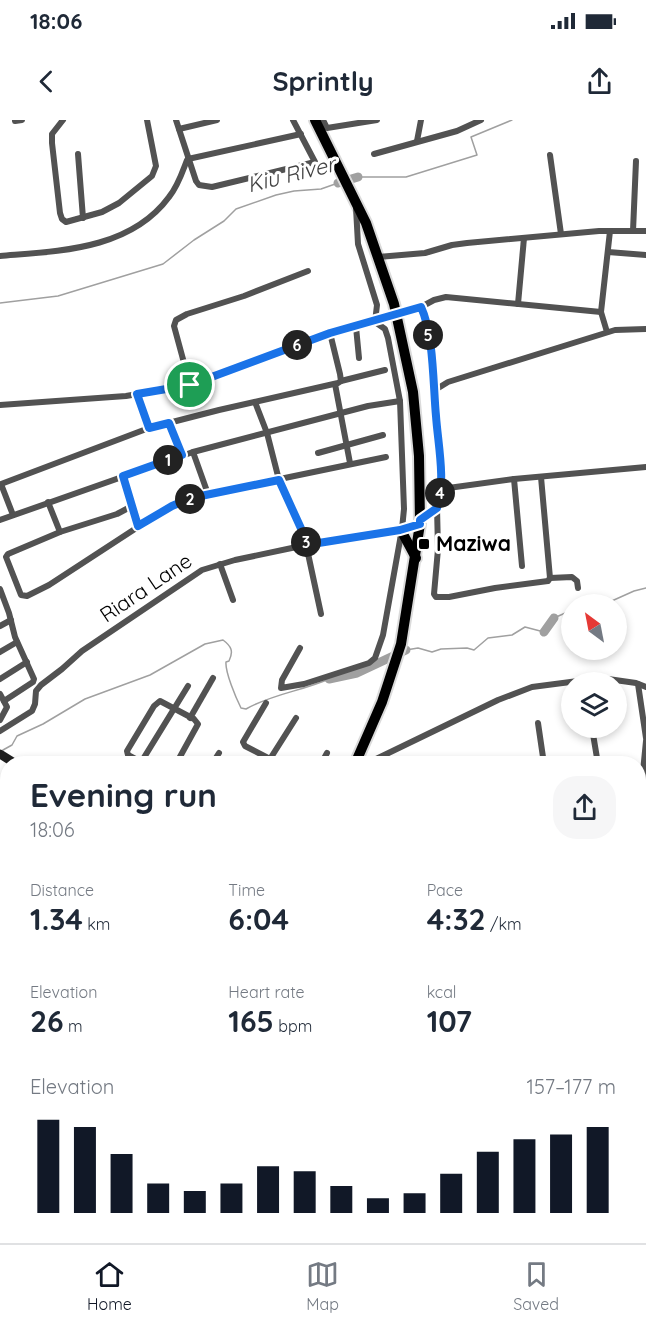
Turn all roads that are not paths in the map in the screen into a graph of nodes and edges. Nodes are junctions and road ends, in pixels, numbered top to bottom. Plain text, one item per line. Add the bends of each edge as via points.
1 (63, 120) edge
2 (147, 120) edge
3 (176, 120) edge
4 (218, 120) edge
5 (293, 120) edge
6 (319, 120) edge
7 (377, 120) edge
8 (421, 120) edge
9 (481, 120) edge
10 (178, 129) junction
11 (301, 134) junction
12 (417, 141) junction
13 (78, 154) dead end
14 (374, 154) dead end
15 (550, 155) dead end
16 (188, 159) junction
17 (636, 160) dead end
18 (356, 201) junction
19 (83, 218) junction
20 (610, 231) junction
21 (633, 231) junction
22 (646, 231) edge
23 (561, 234) junction
24 (524, 238) junction
25 (608, 252) junction
26 (646, 255) edge
27 (0, 256) edge
28 (378, 257) junction
29 (308, 271) dead end
30 (518, 304) junction
31 (421, 307) junction
32 (601, 312) junction
33 (375, 322) junction
34 (356, 327) junction
35 (646, 329) edge
36 (607, 332) junction
37 (330, 333) junction
38 (359, 358) dead end
39 (386, 370) dead end
40 (338, 382) junction
41 (190, 385) junction
42 (435, 390) junction
43 (137, 394) junction
44 (400, 401) junction
45 (255, 402) junction
46 (0, 405) edge
47 (341, 413) junction
48 (169, 423) junction
49 (149, 428) junction
50 (267, 433) junction
51 (383, 435) dead end
52 (347, 445) junction
53 (193, 452) junction
54 (318, 453) dead end
55 (182, 455) junction
56 (386, 457) dead end
57 (350, 463) junction
58 (646, 467) edge
59 (123, 476) junction
60 (541, 477) junction
61 (279, 480) junction
62 (514, 480) junction
63 (1, 482) edge
64 (441, 489) junction
65 (208, 494) junction
66 (48, 502) junction
67 (132, 506) junction
68 (435, 510) junction
69 (13, 515) junction
70 (420, 518) junction
71 (0, 520) edge
72 (138, 526) junction
73 (402, 531) junction
74 (60, 532) junction
75 (306, 545) junction
76 (416, 558) junction
77 (220, 564) junction
78 (522, 566) dead end
79 (550, 578) junction
80 (578, 588) dead end
81 (0, 589) edge
82 (2, 598) edge
83 (234, 600) dead end
84 (321, 614) dead end
85 (11, 620) junction
86 (0, 626) edge
87 (17, 642) junction
88 (300, 648) dead end
89 (0, 652) edge
90 (27, 662) junction
91 (213, 678) dead end
92 (0, 679) edge
93 (627, 682) edge
94 (561, 684) edge
95 (638, 684) junction
96 (188, 686) dead end
97 (646, 687) edge
98 (0, 694) edge
99 (4, 700) junction
100 (266, 703) dead end
101 (173, 708) junction
102 (2, 714) edge
103 (190, 718) junction
104 (296, 718) dead end
105 (0, 720) edge
106 (538, 723) dead end
107 (0, 731) edge
108 (594, 738) edge
109 (646, 740) edge
110 (219, 753) dead end
111 (327, 753) dead end
112 (130, 756) edge
113 (144, 756) edge
114 (181, 756) edge
115 (217, 756) edge
116 (262, 756) edge
117 (273, 756) edge
118 (325, 756) edge
119 (358, 756) edge
120 (382, 756) edge
121 (543, 756) edge
122 (597, 756) edge
123 (645, 756) edge

1 - 19 street via 52,134 60,213 66,222
2 - 19 street via 156,166 152,176 119,203
3 - 10 street
4 - 10 street
5 - 11 street
6 - 7 street via 327,128
6 - 18 main road
8 - 12 street
9 - 12 street
10 - 16 street
11 - 16 street
11 - 16 street via 314,163 223,185 199,185
12 - 14 street
13 - 19 street
15 - 23 street
16 - 27 street via 169,198 147,219 122,234 69,250
17 - 21 street
18 - 28 main road
18 - 33 street via 358,244 376,299
20 - 21 street
20 - 23 street
20 - 25 street
21 - 22 street
23 - 24 street
24 - 28 street
24 - 30 street
25 - 26 street
25 - 32 street
28 - 70 main road via 413,392
29 - 41 street via 176,320 174,326
30 - 31 street via 446,297
30 - 32 street
31 - 33 street, bridge
31 - 42 street
32 - 36 street
33 - 34 street
33 - 44 street via 385,329 388,338
34 - 37 street
34 - 38 street
35 - 36 street
36 - 42 street via 448,382
37 - 40 street
37 - 41 street
39 - 40 street
40 - 45 street
40 - 47 street
41 - 43 street
42 - 64 street
43 - 46 street
43 - 49 street
44 - 47 street
44 - 73 street
45 - 48 street
45 - 50 street
47 - 50 street
47 - 52 street
48 - 49 street
48 - 55 street
49 - 63 street
50 - 53 street
50 - 61 street
51 - 52 street
52 - 54 street
52 - 57 street
53 - 55 street
53 - 65 street
55 - 59 street
56 - 57 street
57 - 61 street
58 - 60 street
59 - 66 street
59 - 67 street
60 - 62 street
60 - 79 street
61 - 65 street
61 - 75 street
62 - 64 street
62 - 78 street
63 - 69 street
64 - 68 street
65 - 72 street via 172,506
66 - 69 street
66 - 74 street
67 - 72 street
67 - 74 street
68 - 70 street
68 - 70 street
68 - 79 street via 436,597
69 - 71 street
70 - 73 street, Riara Lane
70 - 76 main road
72 - 74 street via 50,585 23,596 7,555
73 - 75 street, Riara Lane
73 - 76 main road
73 - 88 street via 384,635 372,661 280,688
75 - 77 street, Riara Lane
75 - 84 street
76 - 119 main road via 401,644
77 - 83 street
77 - 107 street, Riara Lane via 202,570 82,651 39,687 32,711
79 - 80 street via 572,577
81 - 82 street
82 - 85 street
85 - 86 street
85 - 87 street
87 - 89 street
87 - 90 street
90 - 92 street
90 - 99 street via 34,681
91 - 103 street
93 - 95 street
94 - 120 street via 518,692
95 - 97 street
95 - 109 street
96 - 101 street
98 - 99 street
99 - 102 street via 7,707
100 - 116 street via 243,742
101 - 103 street
101 - 112 street via 159,701 127,753
101 - 113 street
102 - 105 street
103 - 114 street via 197,727
104 - 117 street
106 - 121 street
108 - 122 street
109 - 123 street
110 - 115 street
111 - 118 street

